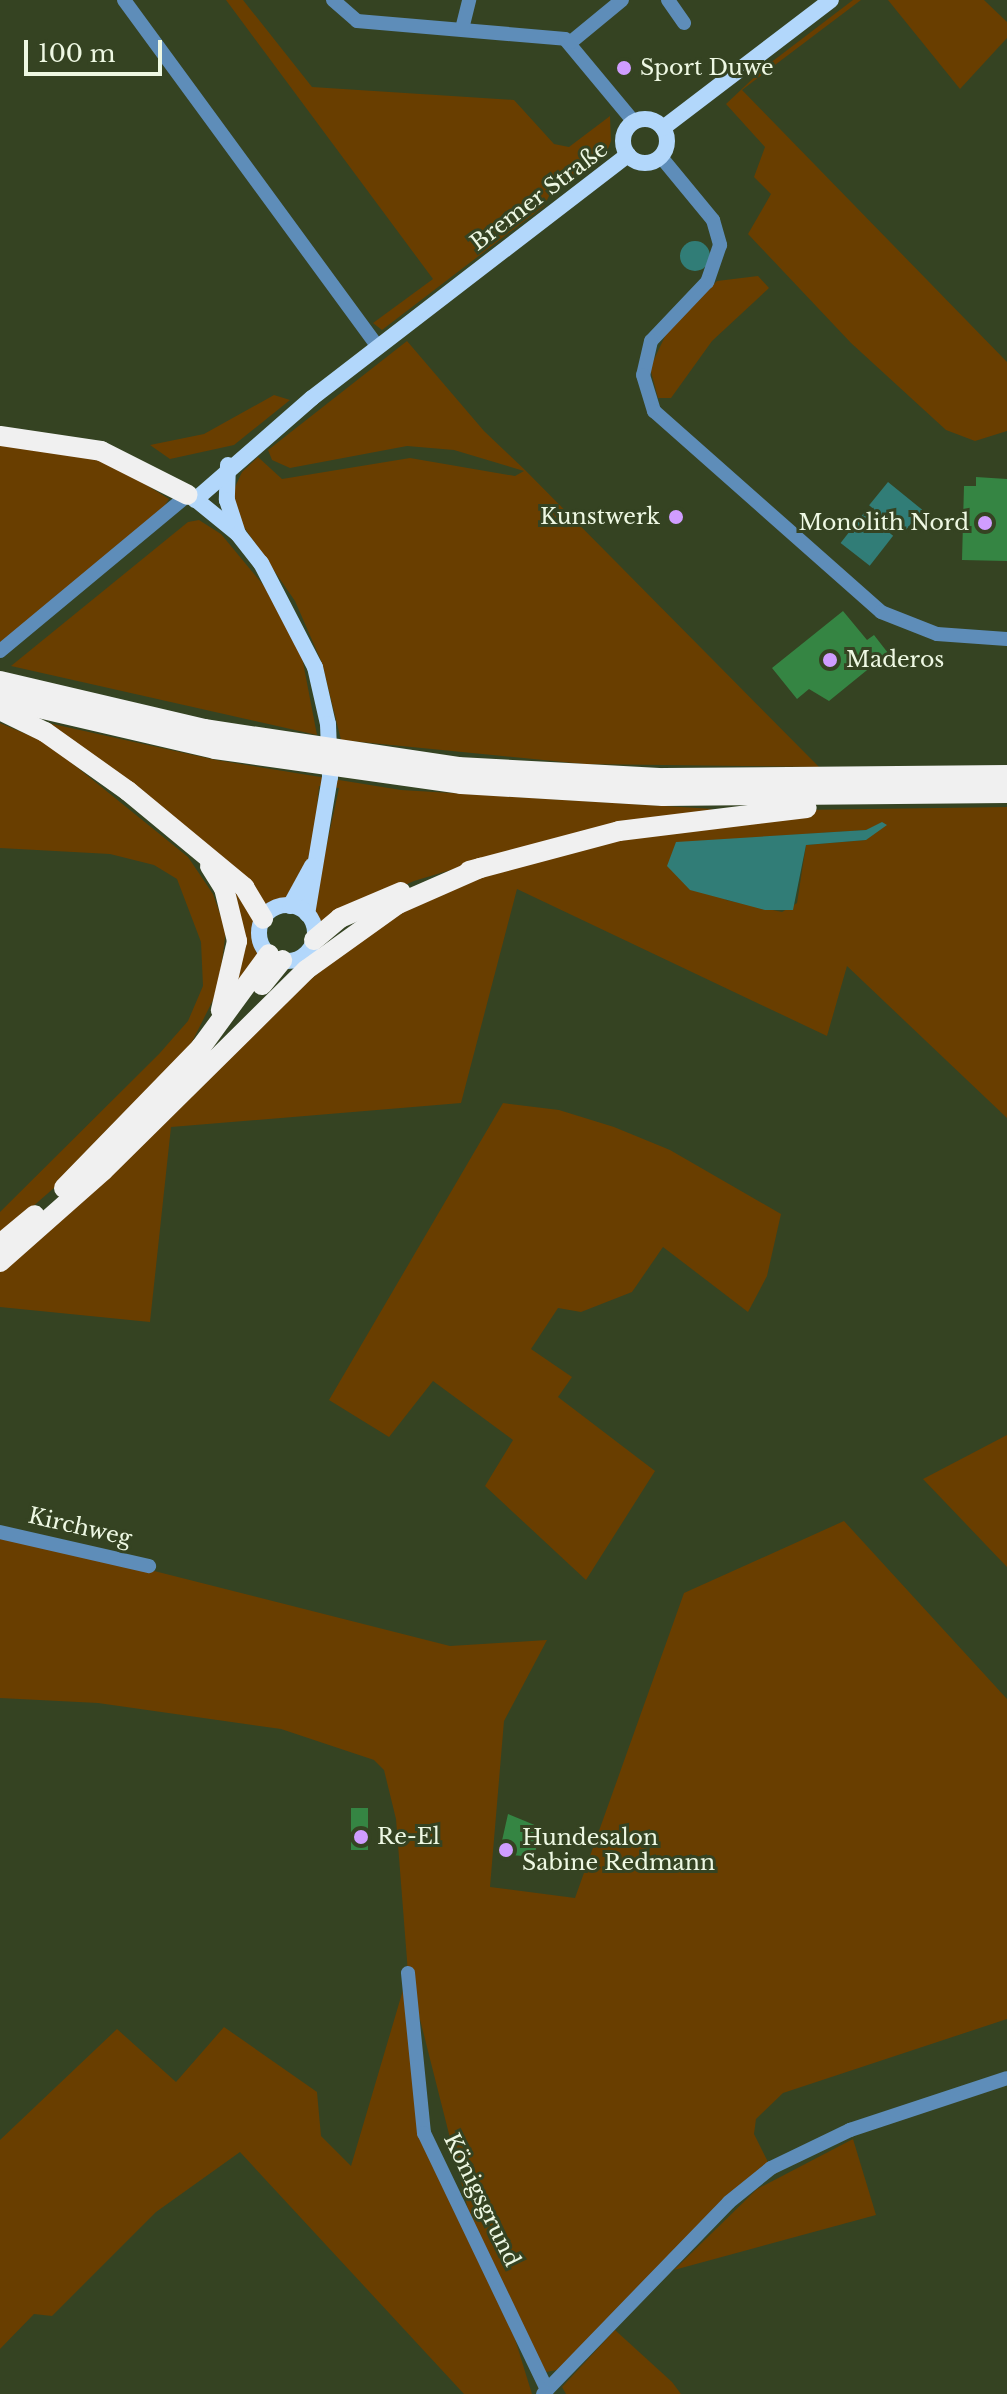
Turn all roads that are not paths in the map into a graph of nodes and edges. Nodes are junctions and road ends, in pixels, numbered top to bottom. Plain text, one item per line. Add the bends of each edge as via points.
1 (124, 0) edge
2 (333, 0) edge
3 (469, 0) edge
4 (622, 0) edge
5 (668, 0) edge
6 (831, 0) edge
7 (684, 23) dead end
8 (462, 29) junction
9 (571, 42) junction
10 (634, 122) junction
11 (663, 128) junction
12 (628, 155) junction
13 (661, 157) junction
14 (377, 346) junction
15 (0, 436) edge
16 (228, 465) junction
17 (192, 497) junction
18 (238, 534) junction
19 (1007, 639) edge
20 (0, 651) edge
21 (0, 681) edge
22 (0, 699) edge
23 (0, 710) edge
24 (1007, 775) edge
25 (1007, 793) edge
26 (906, 794) junction
27 (175, 829) junction
28 (320, 850) junction
29 (480, 868) junction
30 (290, 906) junction
31 (307, 914) junction
32 (263, 919) junction
33 (314, 940) junction
34 (276, 957) junction
35 (166, 1095) junction
36 (0, 1244) edge
37 (0, 1262) edge
38 (0, 1532) edge
39 (149, 1566) dead end
40 (408, 1973) dead end
41 (1007, 2078) edge
42 (548, 2389) edge

1 - 14 street
2 - 8 street via 357,21
3 - 8 street
4 - 9 street
5 - 7 street
6 - 11 main road
8 - 9 street
9 - 10 street
10 - 11 main road via 647,119
10 - 12 main road via 624,134
11 - 13 main road via 667,144
12 - 13 main road via 640,163
12 - 14 main road, Bremer Straße
13 - 19 street via 713,220 720,245 707,282 651,341 643,375 659,418 881,612 937,634
14 - 16 main road, Bremer Straße
15 - 17 highway via 101,451
16 - 17 main road, Bremer Straße
16 - 18 main road via 227,500
17 - 18 main road
17 - 20 street
18 - 28 main road via 297,622 328,724 330,795
21 - 24 highway via 204,729 458,767 664,778
22 - 26 highway via 215,749 407,778 663,796
23 - 27 highway via 67,747
25 - 26 highway
26 - 29 highway via 645,826
27 - 32 highway via 252,895
27 - 35 highway via 224,888 237,953 217,1018
28 - 30 main road
28 - 31 main road
29 - 33 highway via 381,899 331,923
29 - 35 highway via 398,904 347,938
30 - 31 main road
30 - 32 main road
31 - 33 main road
32 - 34 main road via 259,935
33 - 34 main road via 304,955
34 - 35 highway
35 - 36 highway
35 - 37 highway via 103,1171
38 - 39 street, Kirchweg
40 - 42 street, Königsgrund via 424,2133
41 - 42 street via 850,2130 771,2168 729,2202

